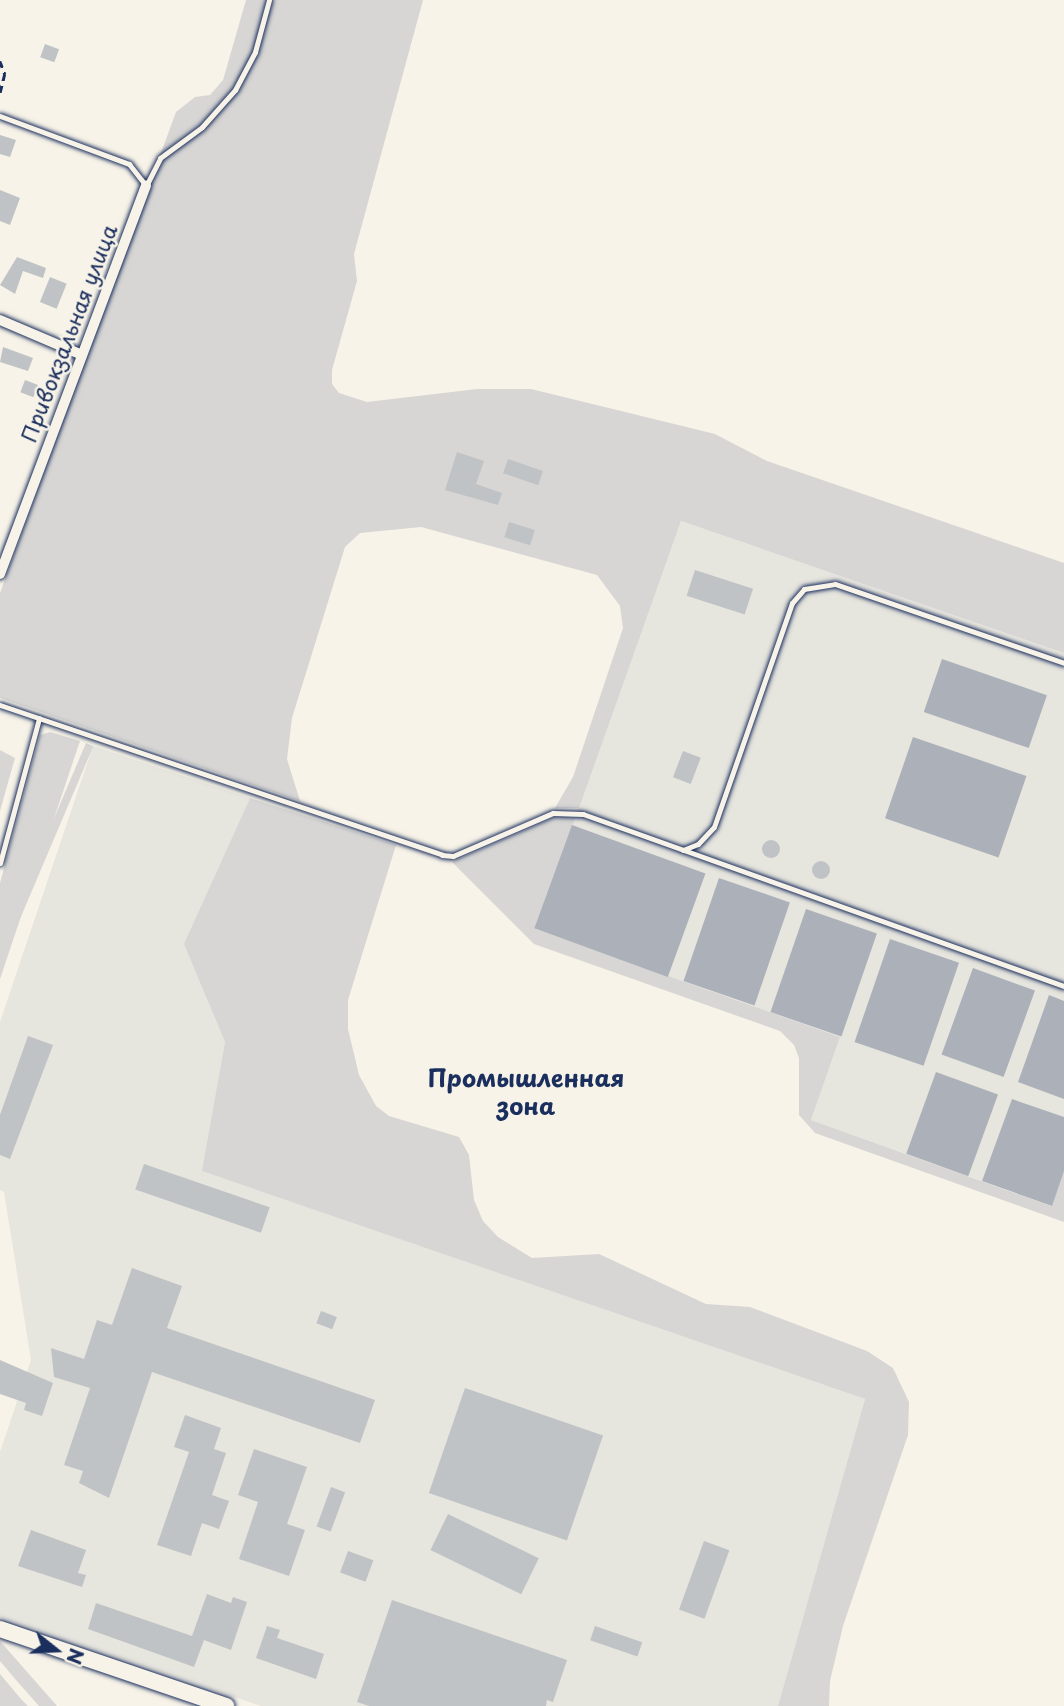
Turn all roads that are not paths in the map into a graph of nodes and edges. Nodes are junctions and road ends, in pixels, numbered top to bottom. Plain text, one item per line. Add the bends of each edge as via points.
1 (269, 0) edge
2 (0, 116) edge
3 (146, 186) junction
4 (0, 320) edge
5 (82, 355) junction
6 (0, 574) edge
7 (1064, 663) edge
8 (0, 705) edge
9 (39, 718) junction
10 (683, 850) junction
11 (0, 863) edge
12 (1064, 986) edge
13 (0, 1629) edge
14 (226, 1706) edge

1 - 3 lane via 255,52 236,90 202,127 160,158
2 - 3 lane via 129,164
3 - 5 street, Привокзальная улица
4 - 5 street
5 - 6 street, Привокзальная улица
7 - 10 lane via 835,584 804,589 792,603 714,827 698,844
8 - 9 lane
9 - 10 lane via 442,855 453,856 553,813 566,812
9 - 11 lane
10 - 12 lane
13 - 14 main road

